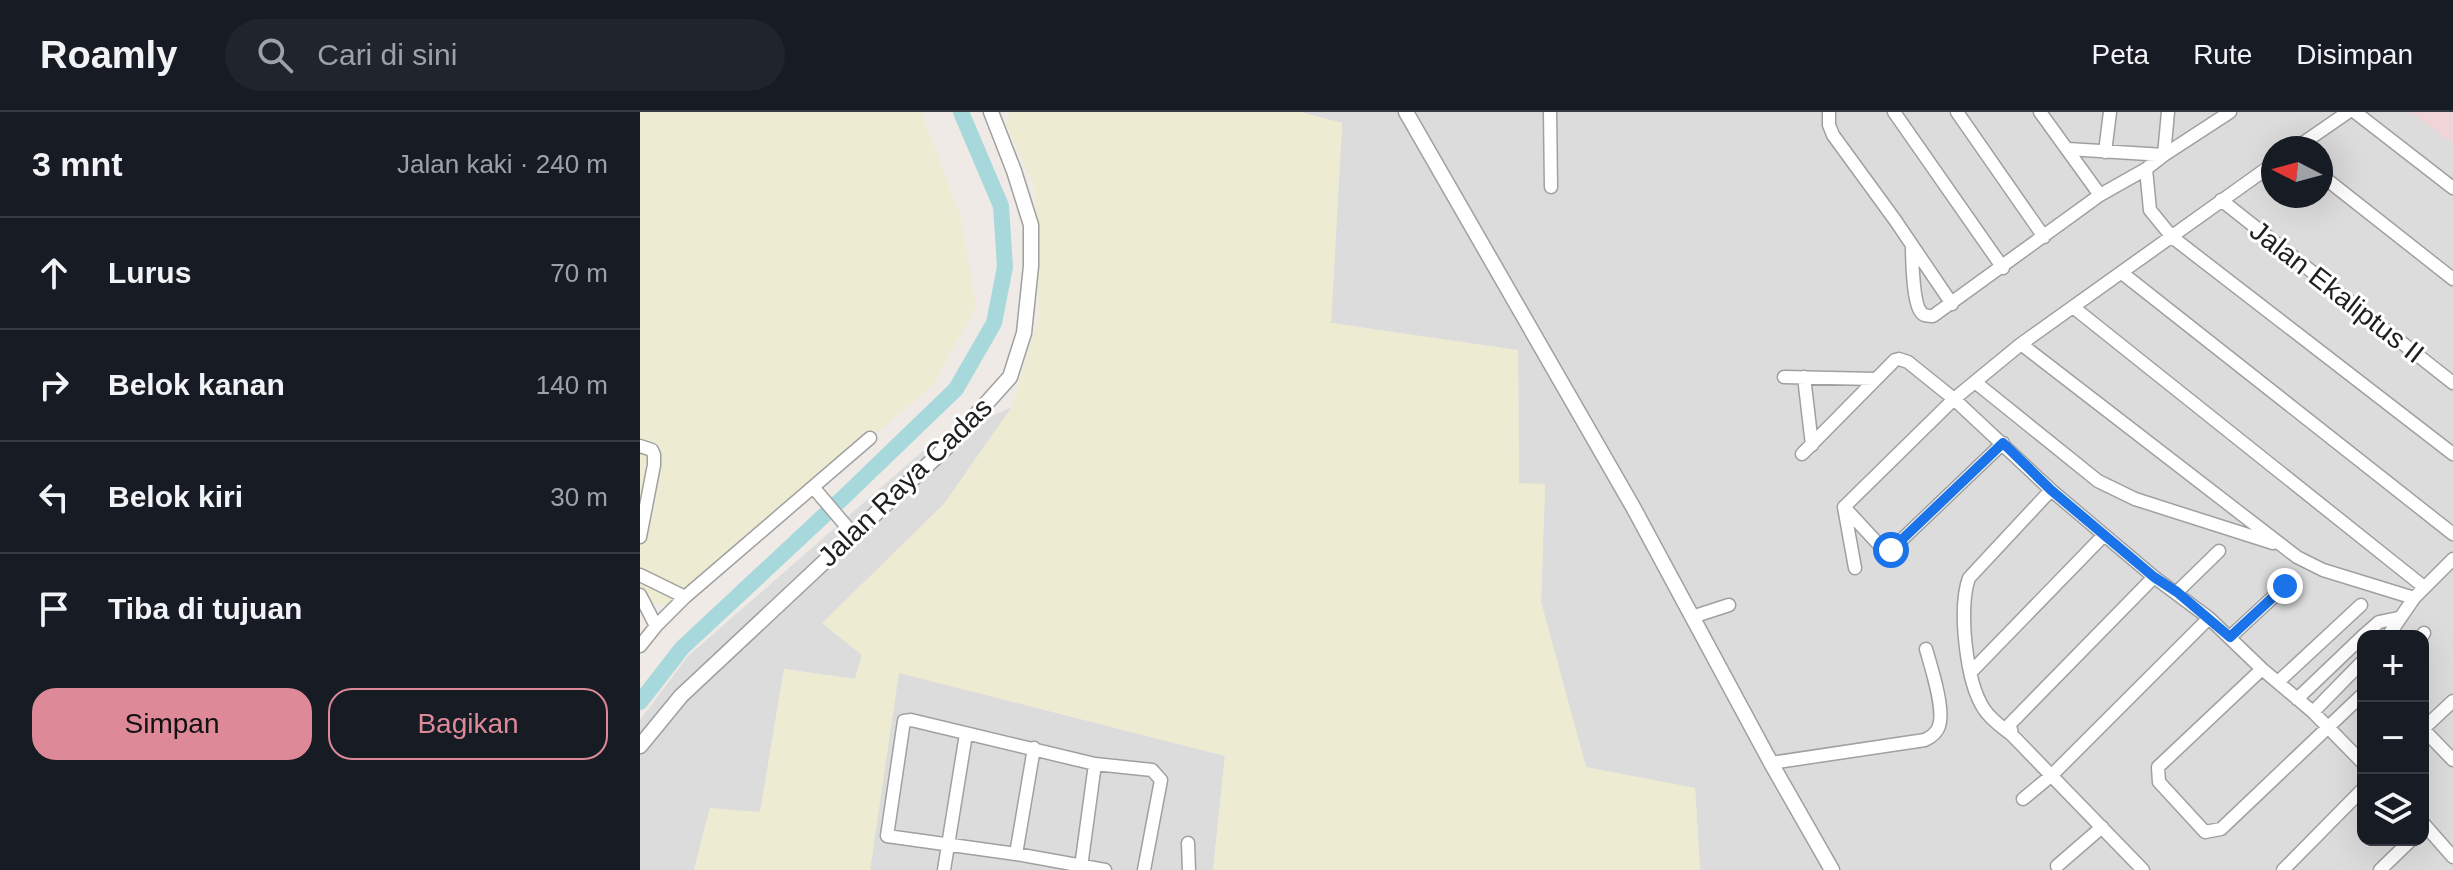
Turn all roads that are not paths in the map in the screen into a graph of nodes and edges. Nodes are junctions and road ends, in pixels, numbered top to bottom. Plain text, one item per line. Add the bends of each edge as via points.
1 (1406, 112) edge
2 (1550, 112) edge
3 (1829, 112) edge
4 (1894, 112) edge
5 (1957, 112) edge
6 (2110, 112) edge
7 (2168, 112) edge
8 (2230, 112) edge
9 (2348, 112) edge
10 (2355, 112) edge
11 (994, 113) edge
12 (2046, 116) edge
13 (2313, 136) edge
14 (2068, 149) junction
15 (2105, 152) junction
16 (2164, 155) junction
17 (2146, 169) junction
18 (2261, 172) edge
19 (2333, 184) edge
20 (1551, 187) dead end
21 (2453, 188) edge
22 (2100, 195) junction
23 (2221, 200) junction
24 (2044, 237) junction
25 (2172, 237) junction
26 (1912, 245) junction
27 (2003, 268) junction
28 (2122, 273) junction
29 (2453, 279) edge
30 (1952, 304) junction
31 (2073, 307) junction
32 (2021, 344) junction
33 (1784, 377) dead end
34 (1804, 377) junction
35 (1876, 379) junction
36 (1975, 382) junction
37 (2453, 383) edge
38 (1954, 399) junction
39 (870, 438) dead end
40 (2003, 443) junction
41 (640, 446) edge
42 (2453, 454) edge
43 (815, 490) junction
44 (2051, 490) junction
45 (1844, 507) junction
46 (848, 528) junction
47 (2453, 534) edge
48 (2104, 535) junction
49 (640, 537) edge
50 (2280, 545) junction
51 (2219, 551) dead end
52 (2453, 559) edge
53 (1855, 568) dead end
54 (640, 575) edge
55 (2154, 577) junction
56 (2285, 586) dead end
57 (2424, 587) junction
58 (2177, 592) junction
59 (640, 595) edge
60 (685, 597) junction
61 (2414, 598) junction
62 (1729, 605) dead end
63 (2361, 605) dead end
64 (1692, 617) junction
65 (2209, 618) junction
66 (2398, 618) junction
67 (640, 619) edge
68 (656, 626) junction
69 (2370, 630) edge
70 (2391, 630) edge
71 (2230, 637) junction
72 (2357, 641) edge
73 (640, 646) edge
74 (1926, 649) dead end
75 (2346, 651) junction
76 (2357, 660) edge
77 (2357, 667) edge
78 (2262, 669) junction
79 (1971, 672) junction
80 (2278, 682) junction
81 (2297, 699) junction
82 (2357, 700) edge
83 (2453, 701) edge
84 (2313, 712) junction
85 (2429, 723) edge
86 (2327, 728) junction
87 (966, 734) junction
88 (2012, 735) junction
89 (2429, 735) edge
90 (640, 746) edge
91 (1034, 748) junction
92 (2357, 757) edge
93 (2453, 760) edge
94 (1771, 763) junction
95 (1095, 764) junction
96 (2052, 775) junction
97 (2357, 795) edge
98 (2023, 799) dead end
99 (2102, 827) junction
100 (2429, 831) edge
101 (1188, 843) dead end
102 (948, 845) junction
103 (2405, 846) edge
104 (1016, 854) junction
105 (2453, 857) edge
106 (2057, 866) dead end
107 (1081, 867) junction
108 (944, 870) edge
109 (1105, 870) edge
110 (1144, 870) edge
111 (1189, 870) edge
112 (1832, 870) edge
113 (2143, 870) edge
114 (2283, 870) edge
115 (2380, 870) edge

1 - 64 street
2 - 20 street
3 - 26 street via 1833,135
4 - 27 street
5 - 24 street
6 - 15 street
7 - 16 street
8 - 16 street
9 - 13 street
10 - 21 street
11 - 46 street, Jalan Raya Cadas via 1031,225 1026,318 1015,366 1002,388 950,444
12 - 14 street
14 - 15 street
14 - 22 street
15 - 16 street
16 - 17 street
17 - 22 street
17 - 25 street via 2150,210
18 - 23 street
19 - 29 street
22 - 24 street
23 - 25 street
23 - 37 street, Jalan Ekaliptus II
24 - 27 street
25 - 28 street
25 - 42 street
26 - 30 street
26 - 30 street via 1919,312 1933,316
27 - 30 street
28 - 31 street
28 - 47 street
31 - 32 street
31 - 57 street
32 - 36 street
32 - 50 street
33 - 34 street
34 - 35 street
34 - 35 street via 1807,449
35 - 38 street via 1895,360 1903,360
36 - 38 street
36 - 50 street via 2098,481 2135,499
38 - 40 street
38 - 45 street
39 - 43 street
40 - 44 street
40 - 45 street via 1891,550 1882,548
41 - 49 street via 652,450 654,465
43 - 46 street
43 - 60 street
44 - 48 street
44 - 79 street via 1969,578 1963,612
45 - 53 street
46 - 90 street, Jalan Raya Cadas via 690,686
48 - 55 street
48 - 79 street
50 - 61 street via 2323,570
51 - 58 street
52 - 57 street
54 - 60 street
55 - 58 street
55 - 88 street via 2012,720
56 - 71 street
57 - 61 street
58 - 65 street
59 - 68 street
60 - 68 street
61 - 66 street
62 - 64 street
63 - 80 street
64 - 94 street
65 - 71 street
65 - 96 street
66 - 69 street
66 - 70 street
67 - 68 street
68 - 73 street
71 - 78 street
72 - 75 street
74 - 94 street via 1941,715 1933,735
75 - 76 street
75 - 81 street
77 - 84 street
78 - 80 street
78 - 86 street via 2158,767 2159,782 2197,825 2205,832 2221,829
79 - 88 street via 1983,708
80 - 81 street
81 - 84 street
82 - 86 street
83 - 85 street
84 - 86 street
86 - 92 street
87 - 91 street
87 - 102 street
87 - 102 street via 911,720 903,725 887,836
88 - 96 street
89 - 93 street
91 - 95 street
91 - 104 street
94 - 112 street
95 - 107 street
95 - 110 street via 1152,770 1161,780
96 - 98 street
96 - 99 street
97 - 114 street
99 - 106 street
99 - 113 street
100 - 105 street
101 - 111 street
102 - 104 street
102 - 108 street
103 - 115 street
104 - 107 street
107 - 109 street

